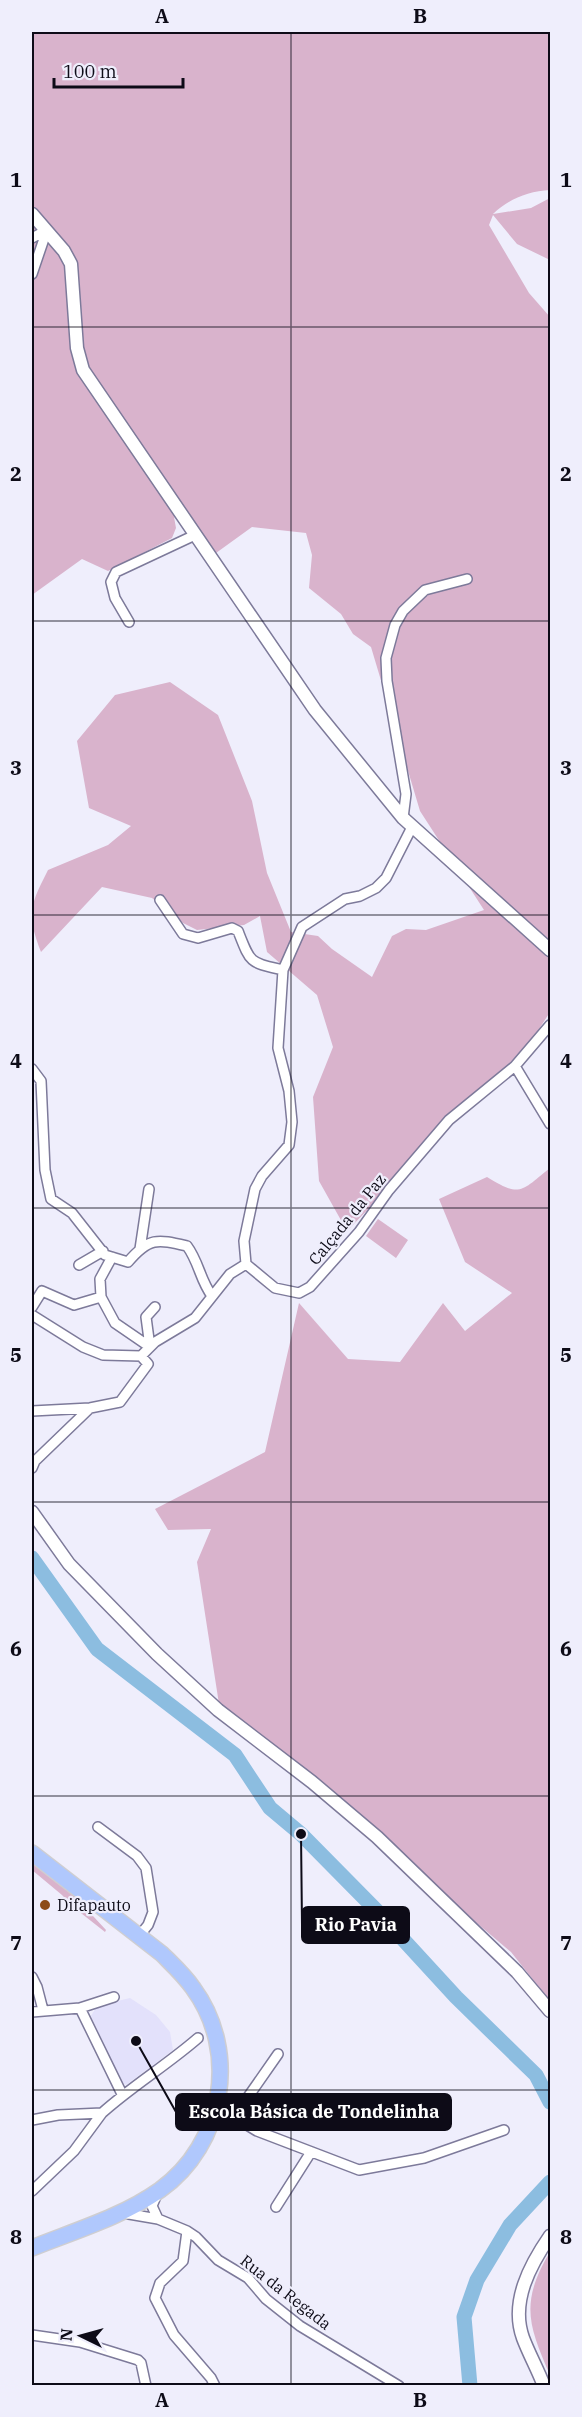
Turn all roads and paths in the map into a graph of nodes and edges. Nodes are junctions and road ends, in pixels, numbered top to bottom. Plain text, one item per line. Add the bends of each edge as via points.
1 (32, 214) edge
2 (47, 230) junction
3 (32, 238) edge
4 (32, 274) edge
5 (195, 535) junction
6 (467, 579) dead end
7 (129, 622) dead end
8 (408, 823) junction
9 (160, 900) dead end
10 (550, 950) edge
11 (284, 970) junction
12 (550, 1025) edge
13 (515, 1066) junction
14 (32, 1069) edge
15 (550, 1124) edge
16 (149, 1190) dead end
17 (140, 1249) junction
18 (103, 1251) junction
19 (112, 1257) junction
20 (246, 1264) junction
21 (79, 1265) dead end
22 (212, 1296) junction
23 (101, 1297) junction
24 (32, 1307) edge
25 (155, 1307) dead end
26 (32, 1315) edge
27 (150, 1347) junction
28 (141, 1356) junction
29 (90, 1408) junction
30 (32, 1411) edge
31 (32, 1468) edge
32 (32, 1512) edge
33 (98, 1827) dead end
34 (32, 1853) edge
35 (138, 1936) junction
36 (32, 1977) edge
37 (114, 1997) dead end
38 (80, 2008) junction
39 (43, 2010) junction
40 (550, 2011) edge
41 (32, 2012) edge
42 (210, 2019) junction
43 (198, 2038) dead end
44 (278, 2054) dead end
45 (122, 2094) junction
46 (102, 2113) junction
47 (215, 2114) junction
48 (234, 2117) junction
49 (32, 2120) edge
50 (504, 2130) dead end
51 (196, 2138) junction
52 (311, 2152) junction
53 (160, 2190) junction
54 (32, 2191) edge
55 (140, 2202) junction
56 (276, 2207) dead end
57 (118, 2212) junction
58 (98, 2213) junction
59 (158, 2219) junction
60 (187, 2231) junction
61 (550, 2236) edge
62 (32, 2247) edge
63 (32, 2334) edge
64 (146, 2385) edge
65 (215, 2385) edge
66 (399, 2385) edge
67 (544, 2385) edge

1 - 2 street
2 - 3 street
2 - 4 street
2 - 5 street via 71,264 77,348 83,370
5 - 7 street via 116,572 111,582 115,598
5 - 8 street via 315,710
6 - 8 street via 425,590 395,625 387,658
8 - 10 street
8 - 11 street via 386,878 376,888 345,899 302,927
9 - 11 street via 183,934 198,938 231,928 238,931 255,963
11 - 20 street via 278,1048 292,1122 289,1145 255,1189 244,1240
12 - 13 street, Calçada da Paz
13 - 15 street
13 - 20 street, Calçada da Paz via 449,1120 310,1287 299,1293 275,1288
14 - 18 street via 41,1081 45,1170 51,1199 72,1213
16 - 17 street
17 - 19 street via 128,1262
17 - 22 street via 162,1240 187,1246
18 - 19 street
18 - 21 street
19 - 23 street via 100,1279
20 - 22 street via 230,1274
22 - 27 street via 195,1318
23 - 24 street via 74,1305 42,1291
23 - 27 street via 115,1323
25 - 27 street via 146,1317
26 - 28 street via 103,1355
27 - 28 street
28 - 29 street via 148,1364 120,1402
29 - 30 street
29 - 31 street via 34,1461
32 - 40 street via 67,1561 157,1654 218,1710 312,1782 385,1845 517,1972
33 - 35 street via 137,1856 146,1868 153,1912
34 - 35 main road
35 - 42 main road via 179,1970
36 - 39 street
37 - 38 street
38 - 39 street
38 - 45 street
39 - 41 street
42 - 47 main road via 220,2058
42 - 51 main road via 214,2080 209,2110
43 - 45 street
44 - 48 street
45 - 46 street
46 - 49 street
46 - 54 street via 74,2151
47 - 48 street
47 - 53 main road via 198,2151
48 - 52 street via 257,2131
50 - 52 street via 424,2158 359,2170
51 - 55 main road via 182,2164 142,2196
51 - 58 main road via 175,2164 151,2184
52 - 56 street
53 - 55 main road
53 - 59 street via 152,2206
55 - 57 main road
55 - 58 main road
55 - 59 street
57 - 59 street
57 - 62 main road
58 - 62 main road
59 - 60 street, Rua da Regada
60 - 65 street via 186,2255 160,2283 155,2298 174,2335
60 - 66 street, Rua da Regada via 218,2260 248,2277 300,2326
61 - 67 street via 532,2265 518,2310 522,2337
63 - 64 street via 80,2342 138,2360

